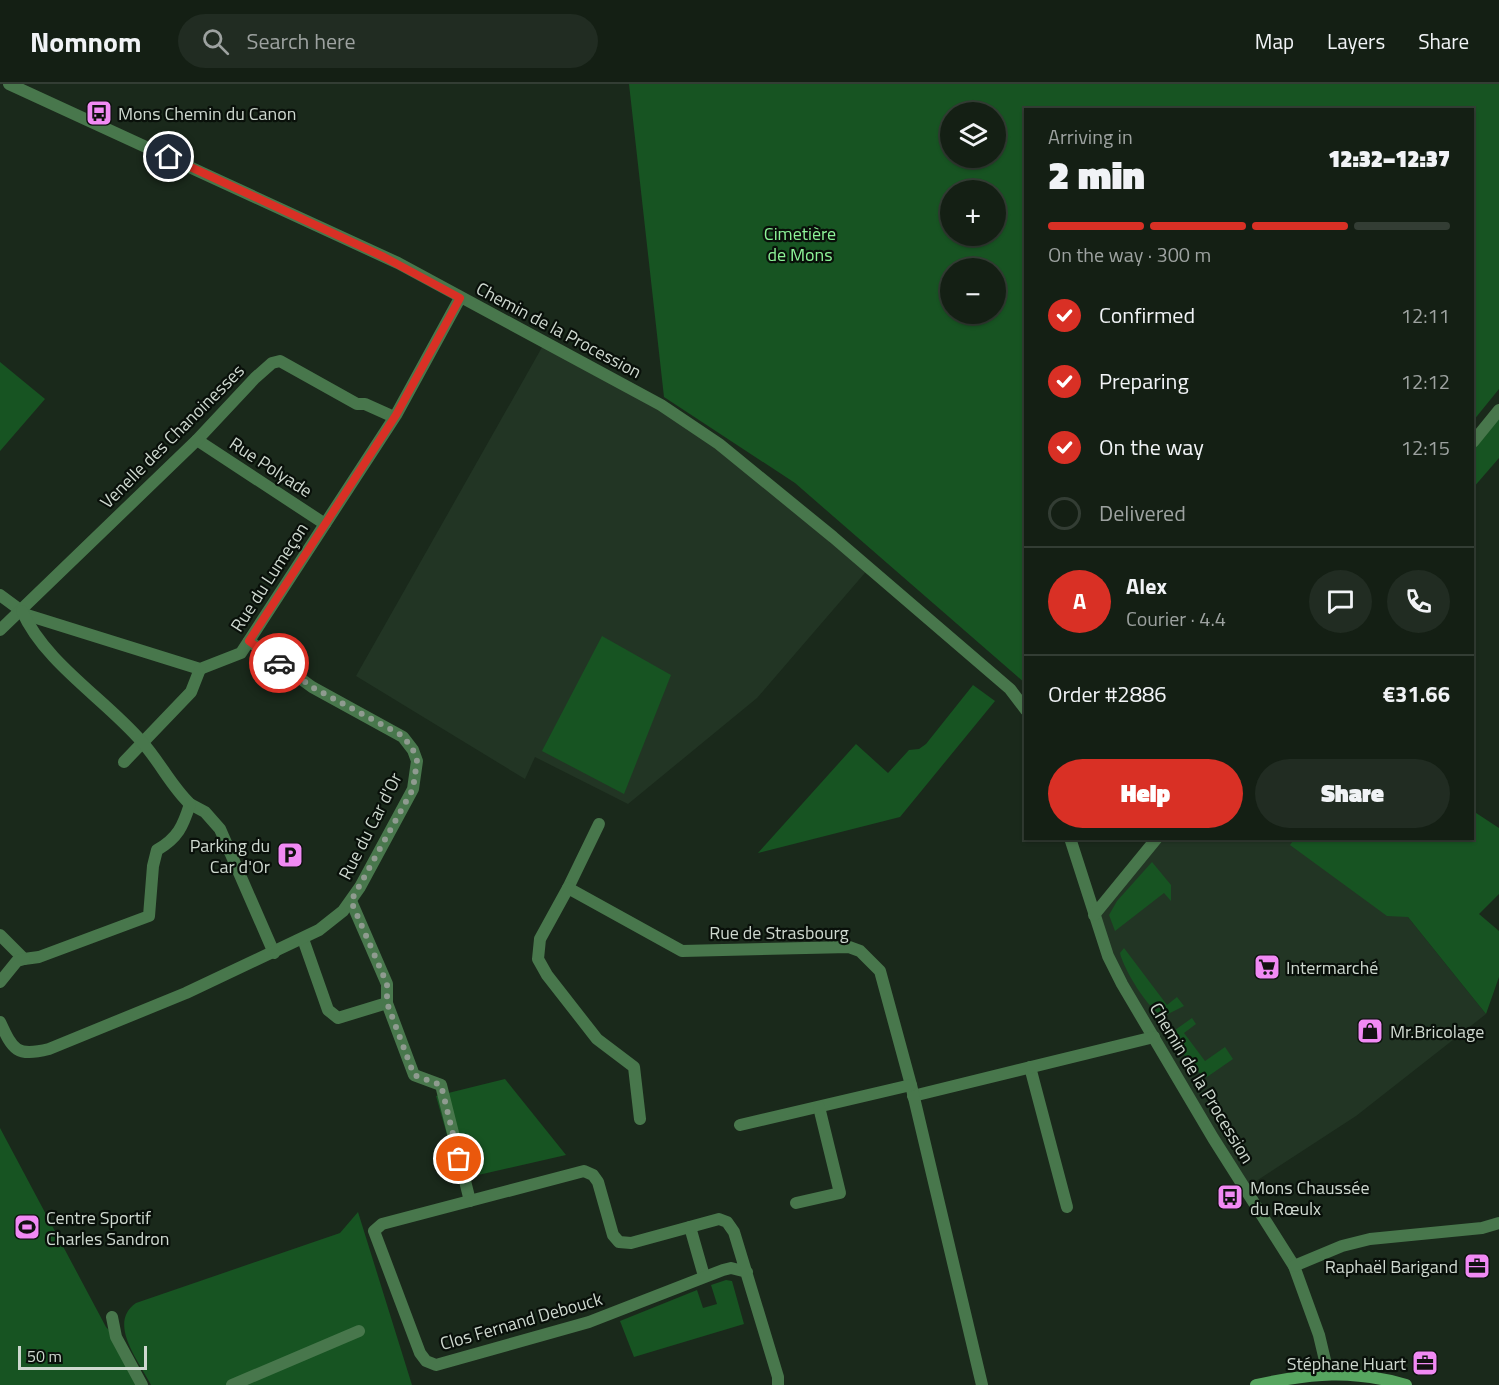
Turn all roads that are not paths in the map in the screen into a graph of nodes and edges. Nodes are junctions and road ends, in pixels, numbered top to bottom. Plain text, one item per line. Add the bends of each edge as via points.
1 (9, 84) edge
2 (460, 298) junction
3 (1499, 410) edge
4 (394, 417) junction
5 (197, 440) junction
6 (1474, 441) edge
7 (325, 524) junction
8 (0, 595) edge
9 (22, 611) junction
10 (0, 630) edge
11 (249, 641) junction
12 (200, 669) junction
13 (1024, 707) edge
14 (142, 741) junction
15 (124, 762) dead end
16 (190, 804) junction
17 (599, 824) dead end
18 (1071, 840) edge
19 (1154, 840) edge
20 (568, 888) junction
21 (351, 901) junction
22 (1094, 915) junction
23 (0, 935) edge
24 (303, 939) junction
25 (274, 953) junction
26 (24, 959) junction
27 (0, 982) edge
28 (387, 1003) junction
29 (0, 1022) edge
30 (1154, 1037) junction
31 (1030, 1067) junction
32 (912, 1091) junction
33 (819, 1107) junction
34 (640, 1119) dead end
35 (740, 1125) dead end
36 (470, 1201) junction
37 (796, 1203) dead end
38 (1066, 1207) dead end
39 (1499, 1223) edge
40 (690, 1227) junction
41 (1294, 1266) junction
42 (747, 1272) junction
43 (704, 1276) junction
44 (112, 1317) dead end
45 (359, 1331) dead end
46 (1328, 1373) junction
47 (142, 1385) edge
48 (232, 1385) edge
49 (778, 1385) edge
50 (982, 1385) edge
51 (1256, 1385) edge
52 (1407, 1385) edge

1 - 2 street, Chemin de la Procession via 278,206 398,263
2 - 4 street, Rue du Lumeçon
2 - 13 street, Chemin de la Procession via 661,405 719,444 875,571 1010,689
3 - 6 street
4 - 5 street, Venelle des Chanoinesses via 357,404 280,361 255,378
4 - 7 street, Rue du Lumeçon
5 - 7 street, Rue Polyade
5 - 9 street, Venelle des Chanoinesses
7 - 11 street, Rue du Lumeçon
8 - 9 street
9 - 10 street, Venelle des Chanoinesses
9 - 12 street
9 - 14 street via 47,650
11 - 12 street, Rue du Lumeçon via 241,652
11 - 21 street, Rue du Car d'Or via 312,687 403,736 413,750 417,775 413,789
12 - 14 street via 191,692
14 - 15 street
14 - 16 street
16 - 25 street via 205,812 220,829
16 - 26 street via 182,829 173,841 157,850 149,916 71,947
17 - 20 street
18 - 22 street, Chemin de la Procession
19 - 22 street
20 - 32 street, Rue de Strasbourg via 682,951 849,947 860,951 880,971
20 - 34 street via 540,939 538,959 597,1039 634,1067
21 - 24 street, Rue du Car d'Or
21 - 28 street, Rue du Car d'Or via 387,984
22 - 30 street, Chemin de la Procession via 1108,956
23 - 26 street
24 - 25 street, Rue du Car d'Or
24 - 28 street via 328,1010 338,1018
25 - 29 street, Rue du Car d'Or via 49,1049 29,1054 13,1047
26 - 27 street via 17,961
28 - 36 street, Rue du Car d'Or via 414,1075 441,1085
30 - 31 street
30 - 41 street, Chemin de la Procession
31 - 32 street
31 - 38 street
32 - 33 street
32 - 50 street, Rue de Strasbourg
33 - 35 street
33 - 37 street via 840,1192
36 - 40 street, Clos Fernand Debouck via 584,1171 598,1182 616,1240 624,1244
36 - 43 street, Clos Fernand Debouck via 382,1224 374,1231 426,1361 436,1365 588,1322
39 - 41 street via 1370,1239
40 - 42 street, Clos Fernand Debouck via 719,1219 727,1222
40 - 43 street
41 - 46 street, Chemin de la Procession
42 - 43 street, Clos Fernand Debouck via 731,1268
42 - 49 street, Clos Fernand Debouck
44 - 47 street via 116,1337
45 - 48 street
46 - 51 main road
46 - 52 main road via 1374,1376

